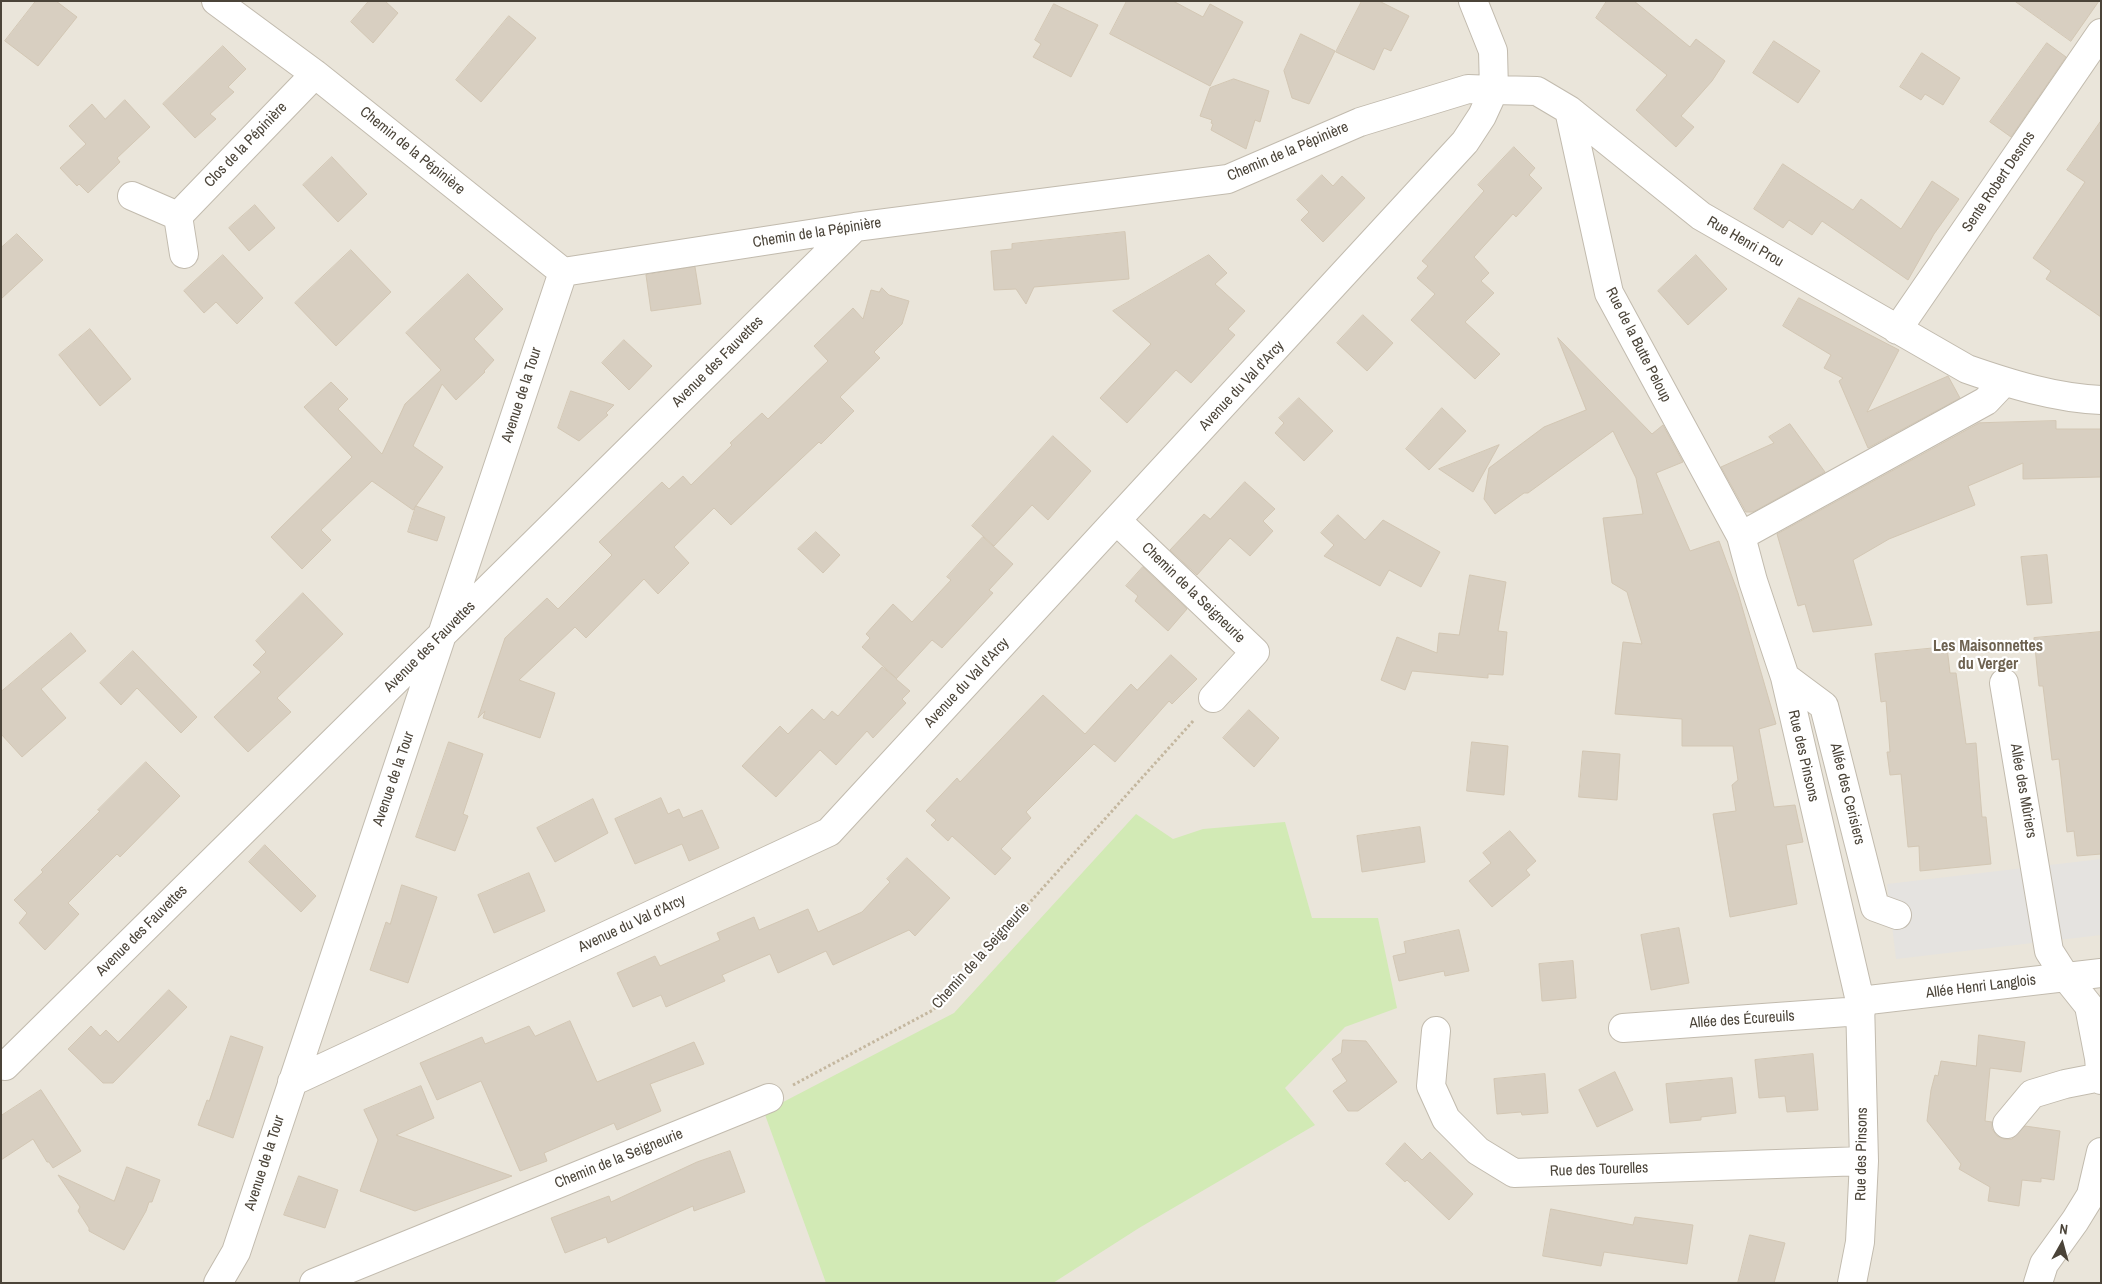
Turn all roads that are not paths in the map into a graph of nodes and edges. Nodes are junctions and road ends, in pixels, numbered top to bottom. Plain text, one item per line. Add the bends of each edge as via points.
1 (216, 1) edge
2 (1473, 1) edge
3 (2101, 33) edge
4 (315, 74) junction
5 (1494, 90) junction
6 (1569, 110) junction
7 (132, 196) dead end
8 (178, 216) junction
9 (855, 227) junction
10 (184, 254) dead end
11 (563, 272) junction
12 (1898, 330) junction
13 (2004, 382) junction
14 (2101, 400) edge
15 (1117, 521) junction
16 (1741, 536) junction
17 (443, 634) junction
18 (1785, 678) junction
19 (2004, 684) dead end
20 (1213, 698) road end
21 (1896, 915) dead end
22 (2101, 973) edge
23 (2065, 976) junction
24 (1861, 1006) junction
25 (1623, 1028) dead end
26 (1436, 1031) dead end
27 (5, 1066) dead end
28 (2100, 1068) edge
29 (292, 1082) junction
30 (768, 1098) road end
31 (2007, 1124) dead end
32 (2101, 1152) edge
33 (1864, 1161) junction
34 (2093, 1212) edge
35 (218, 1283) edge
36 (314, 1283) edge
37 (1852, 1283) edge
38 (2038, 1283) edge

1 - 4 street, Chemin de la Pépinière
2 - 5 street via 1493,51
3 - 12 street, Sente Robert Desnos
4 - 8 street, Clos de la Pépinière
4 - 11 street, Chemin de la Pépinière
5 - 6 street, Rue Henri Prou via 1537,91
5 - 9 street, Chemin de la Pépinière via 1468,89 1360,122 1228,179
5 - 15 street, Avenue du Val d'Arcy via 1465,142
6 - 12 street, Rue Henri Prou via 1701,216
6 - 16 street, Rue de la Butte Peloup via 1608,293
7 - 8 street
8 - 10 street
9 - 11 street, Chemin de la Pépinière
9 - 17 street, Avenue des Fauvettes
11 - 17 street, Avenue de la Tour
12 - 13 street, Rue Henri Prou via 1967,369
13 - 14 street, Rue Henri Prou via 2080,399
13 - 16 street via 1986,401
15 - 20 street, Chemin de la Seigneurie via 1254,652
15 - 29 street, Avenue du Val d'Arcy via 829,832
16 - 18 street, Rue des Pinsons
17 - 27 street, Avenue des Fauvettes
17 - 29 street, Avenue de la Tour
18 - 21 street, Allée des Cerisiers via 1824,706 1876,907
18 - 24 street, Rue des Pinsons
19 - 23 street, Allée des Mûriers via 2050,951
22 - 23 street, Allée Henri Langlois
23 - 24 street, Allée Henri Langlois
23 - 28 street, Allée des Mûriers via 2089,1006
24 - 25 street, Allée des Écureuils
24 - 33 street, Rue des Pinsons
26 - 33 street, Rue des Tourelles via 1431,1086 1446,1119 1478,1151 1514,1173
28 - 31 street via 2032,1094
29 - 35 street, Avenue de la Tour via 236,1252
30 - 36 street, Chemin de la Seigneurie
32 - 34 street via 2090,1195
33 - 37 street, Rue des Pinsons via 1860,1242
34 - 38 street via 2044,1264

